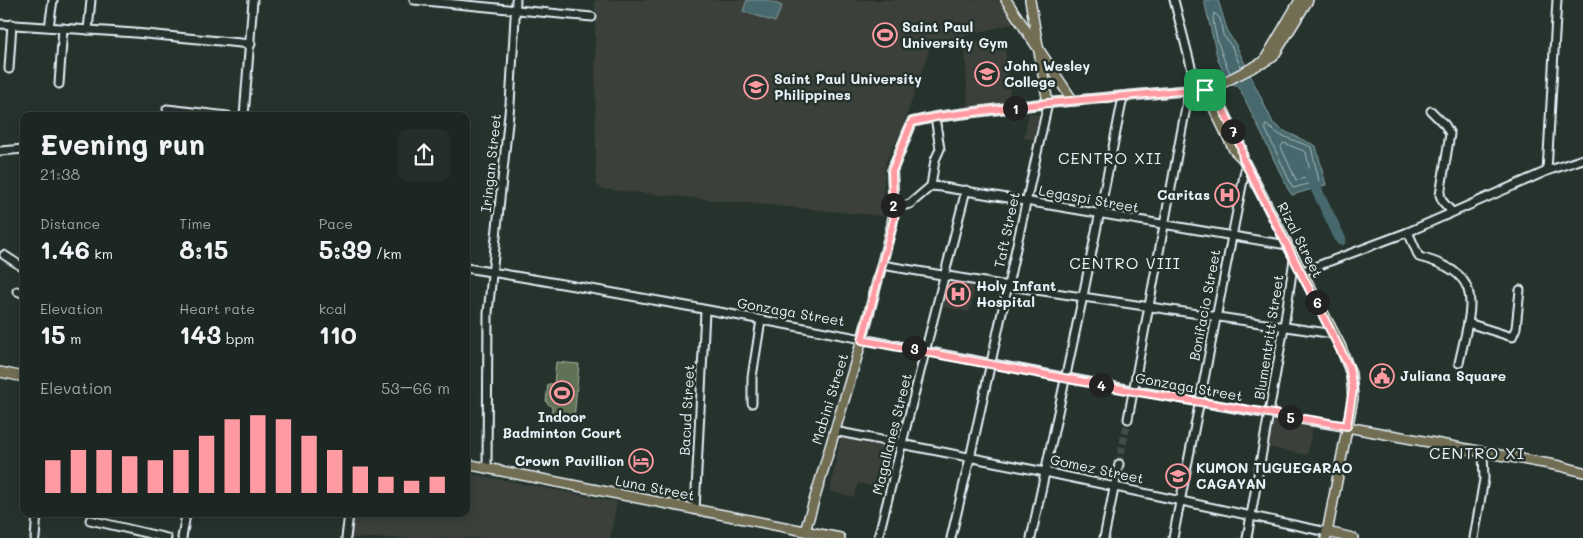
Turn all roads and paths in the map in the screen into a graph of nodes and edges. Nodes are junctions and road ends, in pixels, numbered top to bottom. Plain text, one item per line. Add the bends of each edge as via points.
1 (53, 0) edge
2 (91, 0) edge
3 (253, 0) edge
4 (414, 0) edge
5 (516, 0) edge
6 (1006, 0) edge
7 (1030, 0) edge
8 (1174, 0) edge
9 (1300, 0) edge
10 (1308, 0) edge
11 (1557, 0) edge
12 (516, 10) junction
13 (592, 16) dead end
14 (0, 24) edge
15 (12, 24) junction
16 (49, 27) junction
17 (63, 28) junction
18 (88, 30) junction
19 (251, 44) junction
20 (1037, 46) junction
21 (0, 59) edge
22 (9, 60) junction
23 (1260, 64) junction
24 (9, 69) dead end
25 (60, 84) dead end
26 (1201, 90) junction
27 (1123, 97) junction
28 (1073, 101) junction
29 (1048, 103) junction
30 (167, 108) dead end
31 (1431, 111) dead end
32 (198, 112) edge
33 (244, 112) edge
34 (935, 117) junction
35 (20, 149) edge
36 (0, 150) edge
37 (1583, 159) edge
38 (1245, 162) junction
39 (1546, 171) junction
40 (931, 186) junction
41 (966, 190) junction
42 (1026, 200) junction
43 (894, 208) junction
44 (1452, 212) junction
45 (1100, 214) junction
46 (1163, 224) junction
47 (1408, 232) junction
48 (1231, 236) junction
49 (1287, 245) junction
50 (4, 255) dead end
51 (1294, 259) junction
52 (20, 265) edge
53 (882, 265) junction
54 (470, 269) edge
55 (492, 272) junction
56 (1301, 272) junction
57 (944, 275) junction
58 (1008, 286) junction
59 (1520, 290) dead end
60 (1083, 296) junction
61 (1148, 306) junction
62 (705, 311) junction
63 (1215, 316) junction
64 (761, 320) junction
65 (1468, 323) junction
66 (1284, 327) junction
67 (1334, 334) junction
68 (862, 340) junction
69 (926, 350) junction
70 (991, 363) junction
71 (1459, 363) dead end
72 (0, 372) edge
73 (20, 376) edge
74 (1066, 378) junction
75 (1133, 391) junction
76 (1198, 402) junction
77 (752, 403) dead end
78 (1269, 414) junction
79 (1128, 419) tunnel mouth
80 (1347, 426) junction
81 (834, 431) junction
82 (902, 444) junction
83 (1483, 453) junction
84 (970, 458) junction
85 (1119, 464) tunnel mouth
86 (470, 465) edge
87 (487, 468) junction
88 (1045, 472) junction
89 (1583, 472) edge
90 (1115, 487) junction
91 (1180, 501) junction
92 (695, 510) junction
93 (1251, 516) junction
94 (37, 517) edge
95 (186, 517) edge
96 (349, 517) edge
97 (90, 520) dead end
98 (804, 535) edge
99 (1327, 535) edge
100 (35, 538) edge
101 (167, 538) edge
102 (182, 538) edge
103 (346, 538) edge
104 (840, 538) edge
105 (878, 538) edge
106 (951, 538) edge
107 (1031, 538) edge
108 (1104, 538) edge
109 (1173, 538) edge
110 (1247, 538) edge
111 (1353, 538) edge
112 (1474, 538) edge

1 - 16 street
2 - 18 street
3 - 19 street
4 - 12 street
5 - 12 street, Iringan Street
6 - 20 main road
7 - 20 main road
8 - 26 street
9 - 23 main road
10 - 23 main road via 1272,57
11 - 39 street
12 - 13 street
12 - 55 street, Iringan Street via 510,104
14 - 15 street
15 - 16 street
15 - 22 street
16 - 17 street
17 - 18 street
17 - 25 street
18 - 19 street
19 - 33 street
20 - 28 main road
20 - 29 main road
21 - 22 street
22 - 24 street
23 - 26 main road via 1223,84
26 - 27 main road
26 - 38 main road, Rizal Street via 1234,150
26 - 46 street
27 - 28 main road
27 - 45 street
28 - 29 main road
29 - 34 main road
29 - 42 street, Taft Street
30 - 32 street
31 - 44 street via 1450,134 1440,196
34 - 40 street via 940,148
34 - 43 main road, Mabini Street via 912,122 909,126 892,171
35 - 36 street
37 - 39 street
38 - 48 street, Bonifacio Street
38 - 49 main road, Rizal Street
39 - 44 street
40 - 41 street, Legaspi Street
40 - 43 street via 910,204
41 - 42 street, Legaspi Street
41 - 57 street, Magallanes Street
42 - 45 street, Legaspi Street
42 - 58 street, Taft Street
43 - 53 main road, Mabini Street
44 - 47 street
45 - 46 street, Legaspi Street
45 - 60 street
46 - 48 street, Legaspi Street
46 - 61 street
47 - 56 street
47 - 65 street via 1419,257 1454,269 1468,287
48 - 49 street, Legaspi Street
48 - 63 street, Bonifacio Street
49 - 51 main road, Rizal Street
50 - 52 street
51 - 56 main road, Rizal Street
51 - 66 street, Blumentritt Street
53 - 57 street
53 - 68 main road, Mabini Street
54 - 55 street, Gonzaga Street
55 - 62 street, Gonzaga Street
55 - 87 street, Iringan Street via 488,322
56 - 67 main road, Rizal Street
57 - 58 street
57 - 69 street, Magallanes Street
58 - 60 street
58 - 70 street, Taft Street
59 - 65 street via 1516,328 1512,336
60 - 61 street
60 - 74 street
61 - 63 street
61 - 75 street
62 - 64 street, Gonzaga Street
62 - 92 street, Bacud Street
63 - 66 street
63 - 76 street, Bonifacio Street
64 - 68 street, Gonzaga Street
64 - 77 street via 752,377
65 - 71 street
66 - 67 street
66 - 78 street, Blumentritt Street
67 - 80 main road, Rizal Street via 1353,380
68 - 69 street, Gonzaga Street
68 - 81 main road, Mabini Street
69 - 70 street, Gonzaga Street
69 - 82 street, Magallanes Street
70 - 74 street, Gonzaga Street
70 - 84 street, Taft Street
72 - 73 main road
74 - 75 street, Gonzaga Street
74 - 88 street
75 - 76 street, Gonzaga Street
75 - 79 street
76 - 78 street, Gonzaga Street
76 - 91 street, Bonifacio Street
78 - 80 street, Gonzaga Street
78 - 93 street, Blumentritt Street
80 - 83 main road, Gonzaga Street
80 - 99 main road, Rizal Street
81 - 82 street, Gomez Street
81 - 98 main road, Mabini Street
82 - 84 street, Gomez Street
82 - 105 street, Magallanes Street
83 - 89 main road, Gonzaga Street
83 - 112 street via 1484,479
84 - 88 street, Gomez Street
84 - 106 street, Taft Street
85 - 90 street
86 - 87 main road, Luna Street
87 - 92 main road, Luna Street
88 - 90 street, Gomez Street
88 - 107 street
90 - 91 street, Gomez Street
90 - 108 street
91 - 93 street, Gomez Street
91 - 109 street, Bonifacio Street
92 - 98 main road, Luna Street
93 - 99 street, Gomez Street
93 - 110 street, Blumentritt Street
94 - 100 street
95 - 102 street
96 - 103 street
97 - 101 street
98 - 104 main road, Luna Street
99 - 111 main road, Gomez Street

